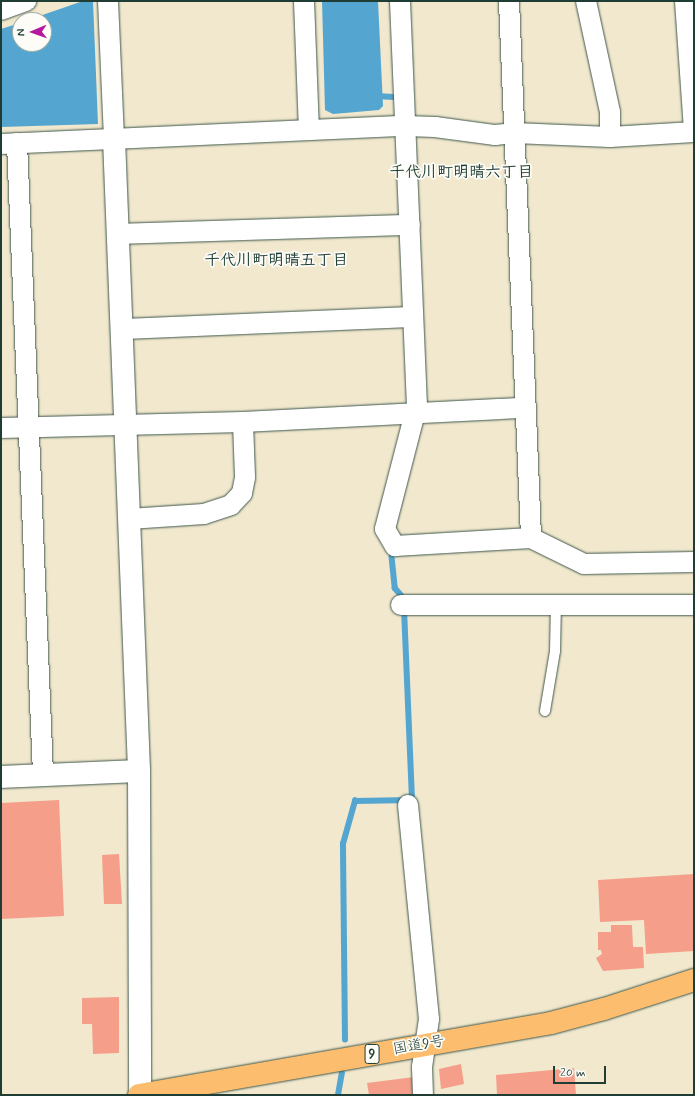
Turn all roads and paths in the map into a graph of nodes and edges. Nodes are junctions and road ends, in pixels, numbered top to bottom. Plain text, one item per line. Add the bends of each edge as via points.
1 (26, 1) edge
2 (108, 1) edge
3 (304, 1) edge
4 (400, 1) edge
5 (509, 1) edge
6 (586, 1) edge
7 (685, 1) edge
8 (1, 10) edge
9 (405, 126) junction
10 (309, 130) junction
11 (694, 131) edge
12 (514, 133) junction
13 (610, 137) junction
14 (114, 139) junction
15 (9, 144) edge
16 (410, 226) junction
17 (118, 234) junction
18 (413, 317) junction
19 (122, 329) junction
20 (524, 408) junction
21 (414, 413) junction
22 (243, 422) junction
23 (125, 424) junction
24 (27, 427) junction
25 (1, 428) edge
26 (129, 519) junction
27 (531, 538) junction
28 (694, 562) edge
29 (401, 605) dead end
30 (556, 605) junction
31 (694, 605) edge
32 (545, 711) dead end
33 (139, 771) junction
34 (43, 775) junction
35 (1, 777) edge
36 (408, 805) dead end
37 (694, 980) edge
38 (425, 1044) junction
39 (140, 1095) edge
40 (423, 1095) edge

1 - 8 street
2 - 14 street
3 - 10 street
4 - 9 street
5 - 12 street
6 - 13 street via 610,112
7 - 11 street
9 - 10 street
9 - 12 street via 495,135
9 - 16 street
10 - 14 street
11 - 13 street
12 - 13 street
12 - 20 street
14 - 15 street
14 - 17 street
15 - 24 street
16 - 17 street
16 - 18 street
17 - 19 street
18 - 19 street
18 - 21 street via 417,405
19 - 23 street
20 - 21 street
20 - 27 street
21 - 22 street
21 - 27 street via 385,529 395,546
22 - 23 street
22 - 26 street via 245,477 242,493 230,506 204,514
23 - 24 street
23 - 26 street
24 - 25 street
24 - 34 street
26 - 33 street
27 - 28 street via 584,564
29 - 30 street
30 - 31 street
30 - 32 lane via 555,651
33 - 34 street
33 - 39 street
34 - 35 street
36 - 38 street via 429,1019
37 - 38 highway, 国道9号 / 9 via 611,1007 550,1023
38 - 39 highway, 国道9号 / 9
38 - 40 street via 422,1066

